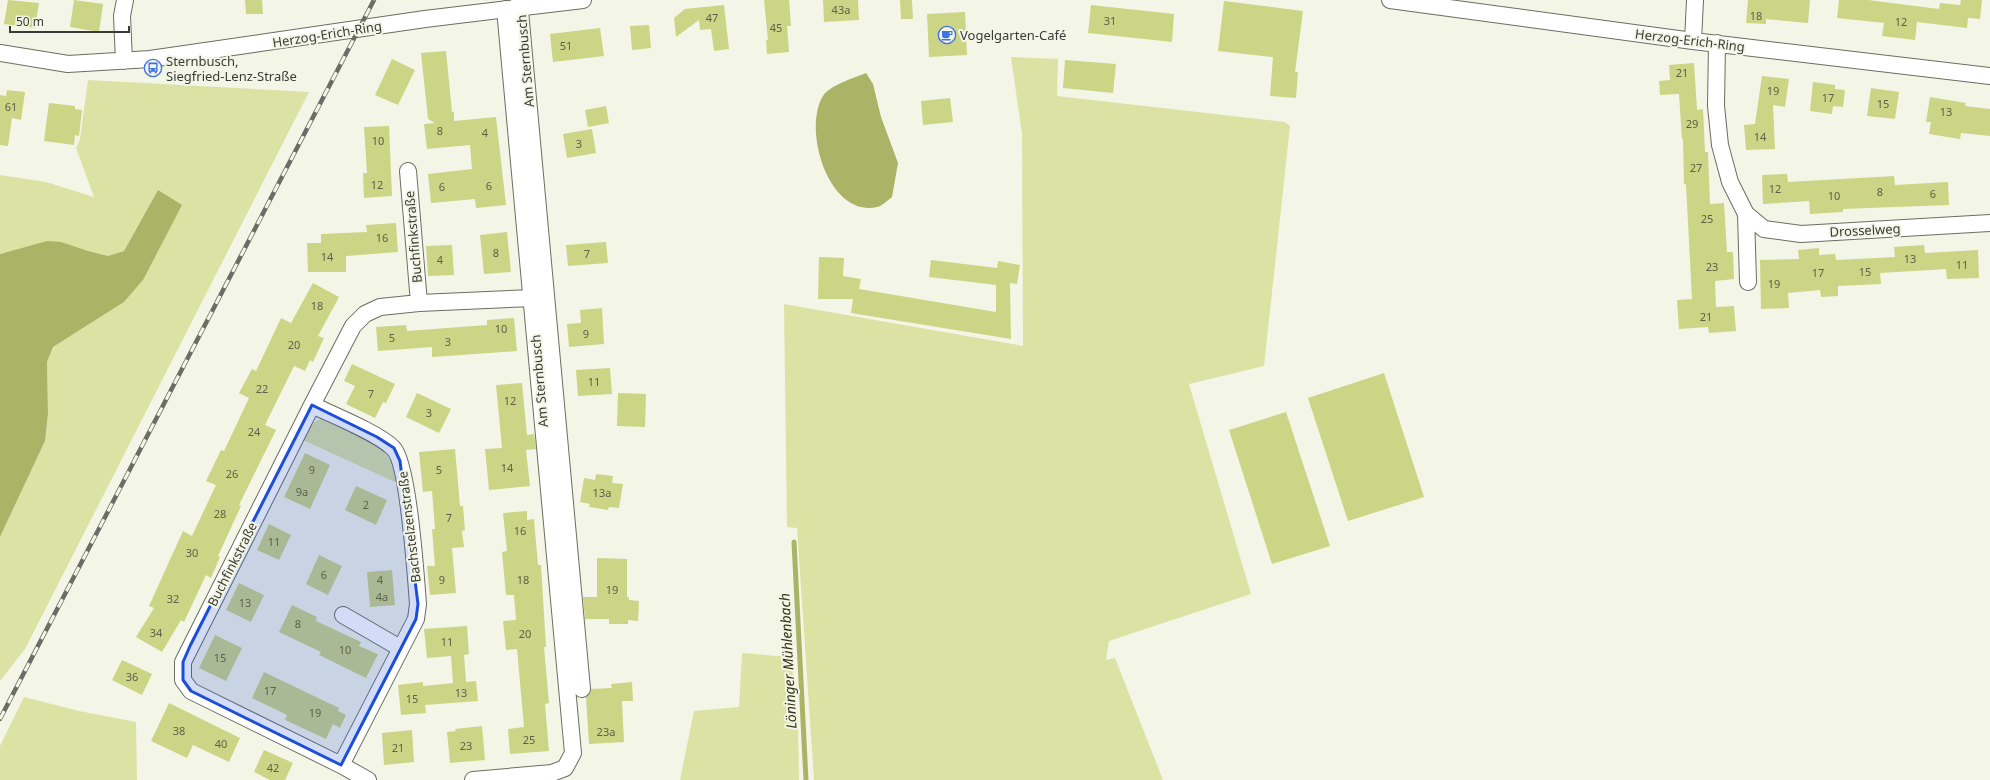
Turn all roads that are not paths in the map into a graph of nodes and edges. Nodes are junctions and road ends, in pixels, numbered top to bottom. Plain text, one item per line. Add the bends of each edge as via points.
1 (125, 0) edge
2 (583, 0) edge
3 (1390, 0) edge
4 (1695, 0) edge
5 (515, 5) edge
6 (1693, 41) junction
7 (1717, 43) junction
8 (0, 53) edge
9 (124, 61) junction
10 (1990, 76) edge
11 (408, 171) dead end
12 (1746, 214) junction
13 (1990, 223) edge
14 (1748, 282) dead end
15 (532, 298) junction
16 (419, 302) junction
17 (312, 405) junction
18 (343, 616) dead end
19 (400, 648) junction
20 (582, 689) dead end
21 (341, 764) junction
22 (368, 780) edge
23 (474, 780) edge

1 - 9 street via 122,16
2 - 5 street, Herzog-Erich-Ring
3 - 6 street, Herzog-Erich-Ring
4 - 6 street
5 - 9 street, Herzog-Erich-Ring via 264,44
5 - 15 street, Am Sternbusch
5 - 20 street, Am Sternbusch
6 - 7 street, Herzog-Erich-Ring
7 - 10 street, Herzog-Erich-Ring
7 - 12 street, Drosselweg via 1716,106 1720,145 1730,182
8 - 9 street, Herzog-Erich-Ring via 68,64
11 - 16 street, Buchfinkstraße
12 - 13 street, Drosselweg via 1764,229 1801,234
12 - 14 street, Drosselweg
15 - 16 street, Buchfinkstraße
15 - 23 street, Am Sternbusch via 573,753 565,768 552,773
16 - 17 street, Buchfinkstraße via 380,307 365,314 353,326
17 - 19 street, Bachstelzenstraße via 377,437 394,448 400,461 404,474 418,604 416,619
17 - 21 street, Buchfinkstraße via 190,646 183,662 183,680 191,692
18 - 19 street
19 - 21 street, Bachstelzenstraße
21 - 22 street, Buchfinkstraße

